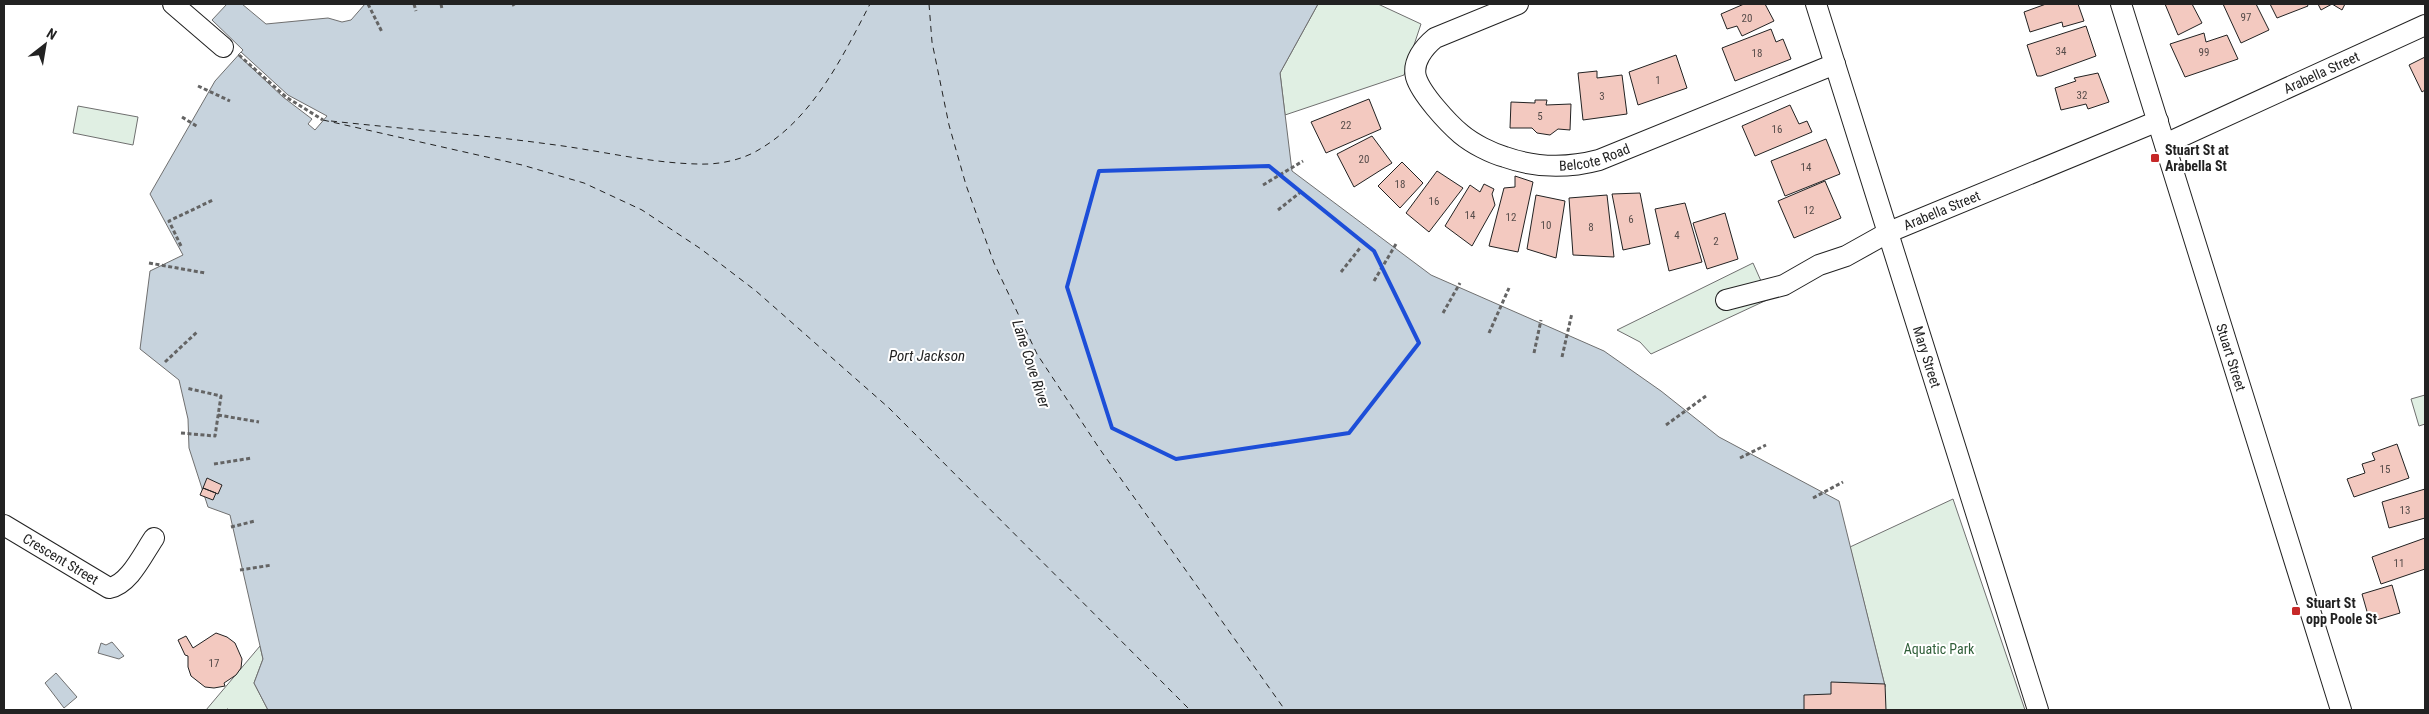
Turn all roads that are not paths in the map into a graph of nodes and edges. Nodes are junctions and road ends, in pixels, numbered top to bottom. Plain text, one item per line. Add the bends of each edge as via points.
1 (174, 4) edge
2 (1518, 4) edge
3 (1816, 4) edge
4 (2121, 4) edge
5 (2425, 25) edge
6 (224, 47) road end
7 (1835, 64) junction
8 (2158, 121) junction
9 (2165, 144) junction
10 (1889, 232) junction
11 (1726, 300) dead end
12 (4, 525) edge
13 (154, 538) dead end
14 (2038, 710) edge
15 (2341, 710) edge

1 - 6 street
2 - 7 street, Belcote Road via 1435,38 1419,58 1416,77 1423,90 1462,135 1504,157 1542,165 1578,165 1620,153
3 - 7 street, Mary Street
4 - 8 street, Stuart Street
5 - 9 street, Arabella Street
7 - 10 street, Mary Street
8 - 9 street, Stuart Street
8 - 10 street, Arabella Street
9 - 15 street, Stuart Street
10 - 11 street, Arabella Street via 1784,285
10 - 14 street, Mary Street
12 - 13 street, Crescent Street via 108,588 116,587 132,570

